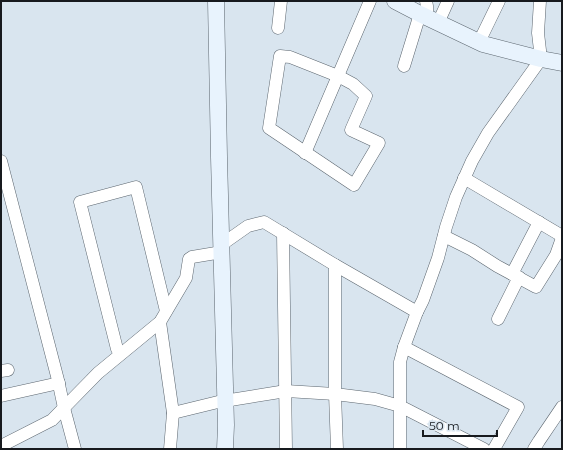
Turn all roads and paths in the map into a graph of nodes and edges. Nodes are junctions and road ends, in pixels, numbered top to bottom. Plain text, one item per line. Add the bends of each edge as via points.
1 (216, 1) edge
2 (281, 1) edge
3 (370, 1) edge
4 (395, 1) edge
5 (448, 1) edge
6 (499, 1) edge
7 (540, 1) edge
8 (428, 14) edge
9 (278, 28) dead end
10 (479, 42) junction
11 (541, 59) junction
12 (562, 63) edge
13 (404, 66) dead end
14 (338, 76) junction
15 (305, 153) junction
16 (1, 161) edge
17 (464, 178) junction
18 (539, 222) junction
19 (283, 233) junction
20 (561, 234) edge
21 (444, 236) junction
22 (222, 248) junction
23 (335, 265) junction
24 (515, 276) junction
25 (166, 311) junction
26 (417, 312) junction
27 (498, 319) dead end
28 (160, 322) junction
29 (404, 347) junction
30 (117, 349) dead end
31 (59, 383) junction
32 (286, 391) junction
33 (335, 394) junction
34 (1, 396) edge
35 (225, 401) junction
36 (400, 406) junction
37 (562, 407) edge
38 (64, 408) junction
39 (173, 413) junction
40 (1, 446) edge
41 (75, 449) edge
42 (170, 449) edge
43 (225, 449) edge
44 (286, 449) edge
45 (337, 449) edge
46 (400, 449) edge
47 (484, 449) edge
48 (494, 449) edge
49 (534, 449) edge

1 - 22 street
2 - 9 street
3 - 14 street
4 - 8 street
5 - 8 street
6 - 10 street
7 - 11 street via 538,33
8 - 10 street
8 - 13 street
10 - 11 street
11 - 12 street
11 - 17 street via 488,133
14 - 15 street
14 - 15 street via 280,56 269,128
14 - 15 street via 353,84 366,96 351,130 379,143 354,185
16 - 31 street
17 - 18 street
17 - 21 street
18 - 20 street
18 - 24 street
19 - 22 street via 264,222 248,226
19 - 23 street
19 - 32 street
20 - 24 street via 556,255 536,287
21 - 24 street
21 - 26 street
22 - 25 street via 189,259 186,278
22 - 35 street
23 - 26 street
23 - 33 street
24 - 27 street
25 - 28 street
25 - 30 street via 136,187 80,202
26 - 29 street
28 - 38 street via 98,373
28 - 39 street
29 - 36 street via 400,362
29 - 48 street via 518,407
31 - 34 street
31 - 38 street
32 - 33 street
32 - 35 street
32 - 44 street
33 - 36 street via 375,399
33 - 45 street
35 - 39 street
35 - 43 street
36 - 46 street
36 - 47 street
37 - 49 street
38 - 40 street via 52,420
38 - 41 street
39 - 42 street

